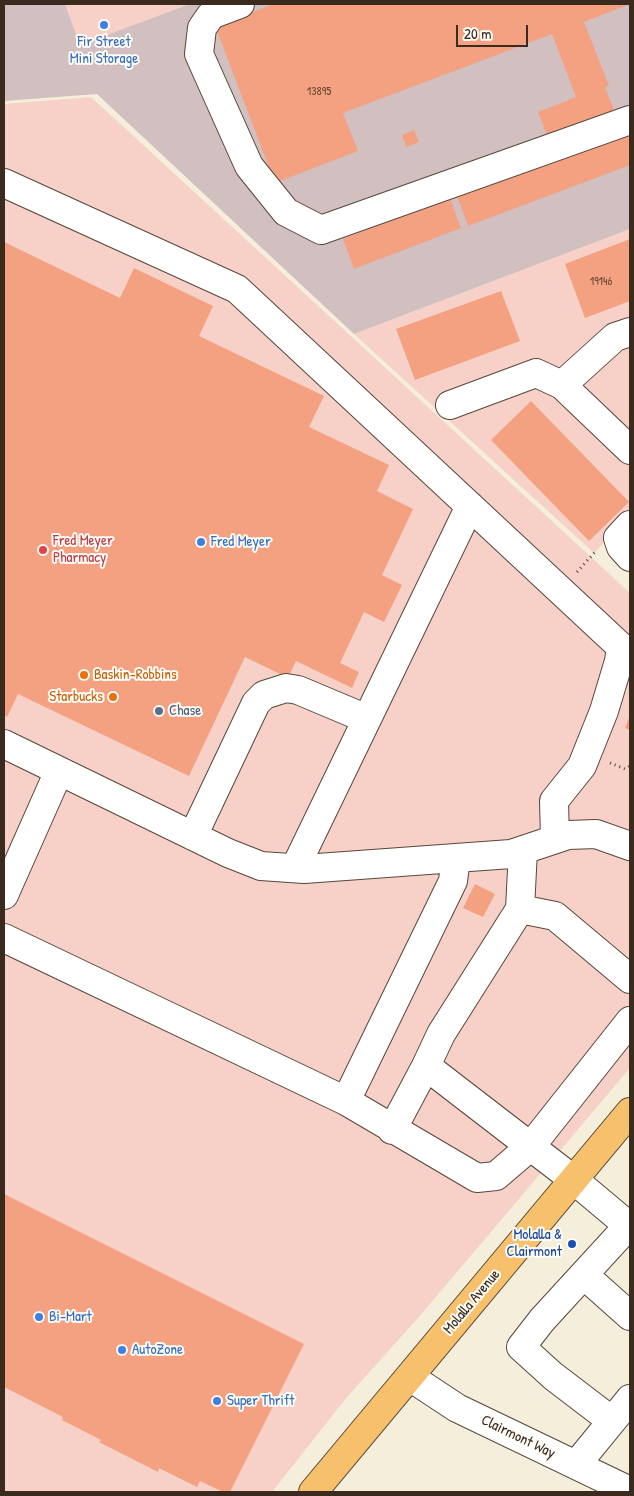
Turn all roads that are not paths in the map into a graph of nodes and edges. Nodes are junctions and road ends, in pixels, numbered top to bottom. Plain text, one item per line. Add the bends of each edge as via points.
1 (240, 4) edge
2 (630, 120) edge
3 (4, 183) edge
4 (630, 332) edge
5 (562, 385) junction
6 (450, 405) dead end
7 (630, 450) edge
8 (470, 506) junction
9 (628, 665) edge
10 (367, 719) junction
11 (4, 744) edge
12 (59, 771) junction
13 (194, 836) junction
14 (555, 839) junction
15 (630, 846) edge
16 (522, 850) junction
17 (456, 858) junction
18 (295, 868) junction
19 (4, 895) edge
20 (520, 909) junction
21 (4, 938) edge
22 (630, 979) edge
23 (630, 1022) edge
24 (426, 1066) junction
25 (346, 1101) junction
26 (630, 1112) edge
27 (392, 1130) junction
28 (531, 1146) junction
29 (574, 1180) junction
30 (630, 1225) edge
31 (584, 1275) junction
32 (630, 1316) edge
33 (410, 1377) junction
34 (630, 1399) edge
35 (612, 1421) junction
36 (576, 1465) junction
37 (630, 1490) edge
38 (313, 1492) edge

1 - 2 street via 211,15 202,28 199,54 248,166 286,212 320,230
3 - 8 street via 237,289
4 - 5 street via 615,337
5 - 6 street via 536,373
5 - 7 street
8 - 9 street via 621,647
8 - 10 street
9 - 14 street via 604,711 582,766 554,801
10 - 13 street via 298,690 286,688 264,695 256,703
10 - 18 street
11 - 12 street
12 - 13 street
12 - 19 street
13 - 18 street via 261,866
14 - 15 street via 596,834
14 - 16 street
16 - 17 street via 511,854
16 - 20 street
17 - 18 street
17 - 25 street via 453,882
20 - 22 street via 555,916
20 - 24 street via 441,1034
21 - 25 street
23 - 28 street
24 - 27 street
24 - 28 street
25 - 27 street
26 - 29 main road, Molalla Avenue
27 - 28 street via 477,1178 496,1176
28 - 29 street
29 - 30 street
29 - 33 main road, Molalla Avenue
30 - 31 street
31 - 32 street
31 - 35 street via 522,1347 553,1376
33 - 36 street, Clairmont Way via 458,1408
33 - 38 main road, Molalla Avenue
34 - 35 street
35 - 36 street
36 - 37 street, Clairmont Way

